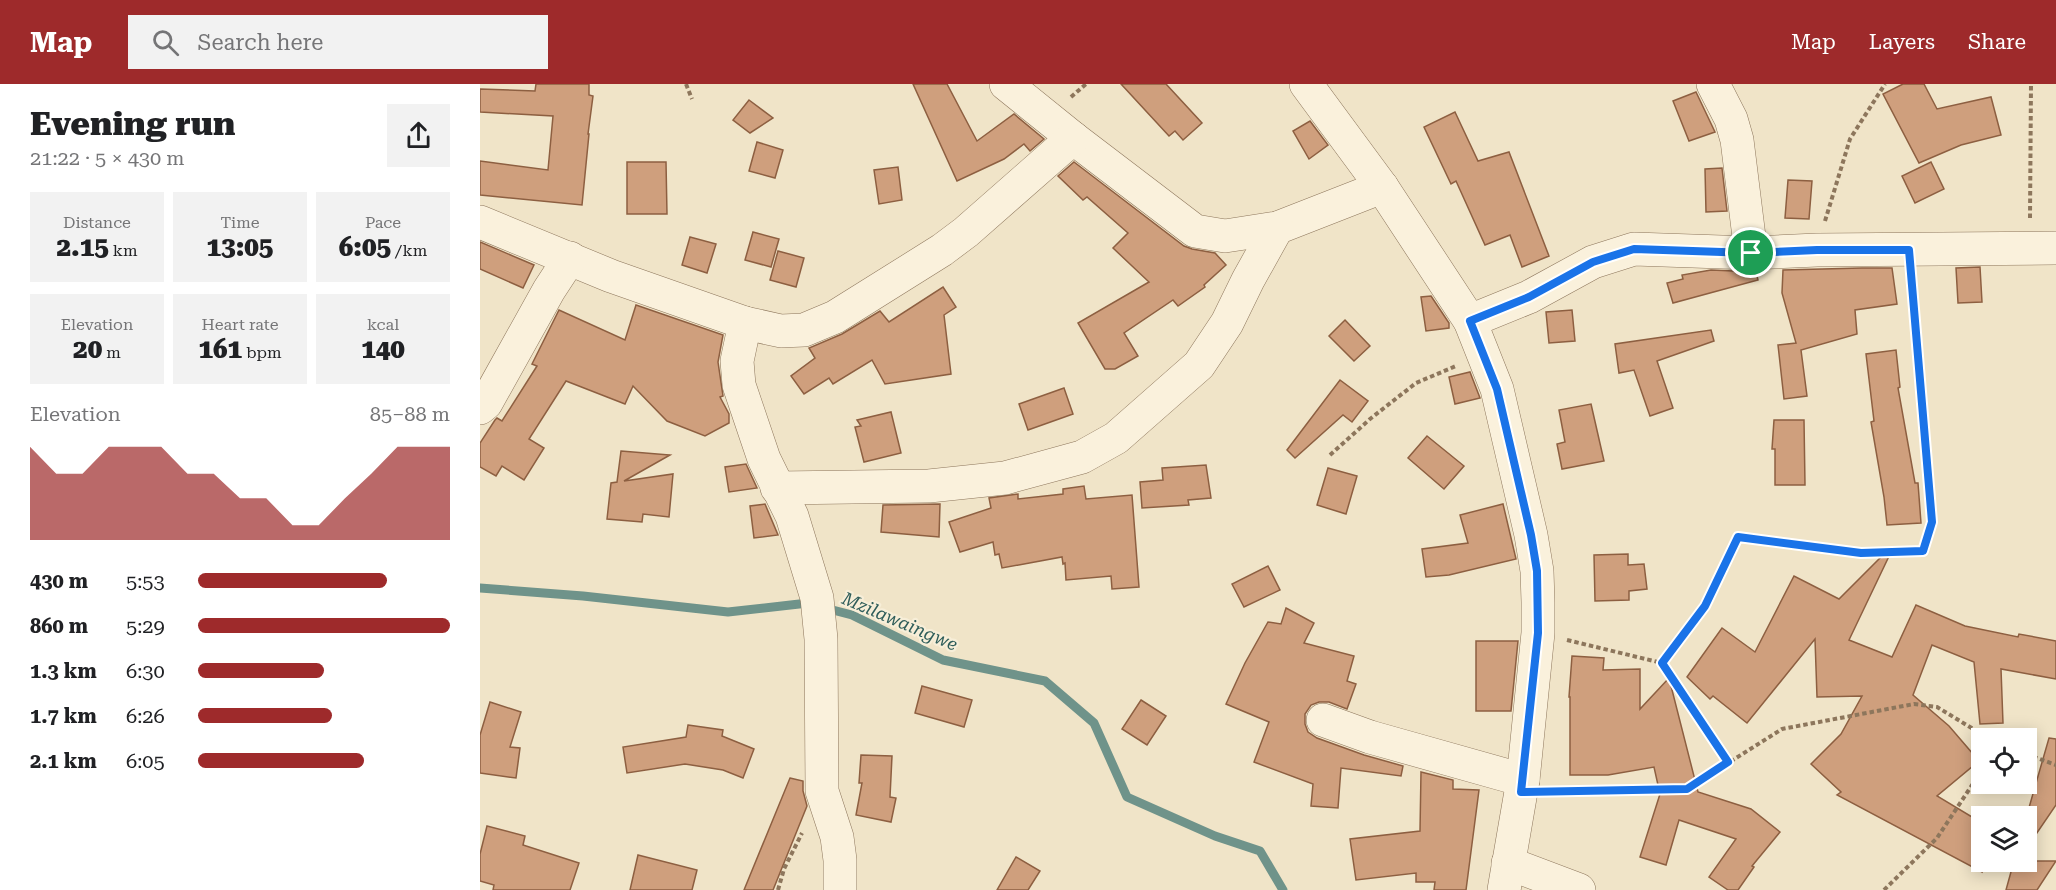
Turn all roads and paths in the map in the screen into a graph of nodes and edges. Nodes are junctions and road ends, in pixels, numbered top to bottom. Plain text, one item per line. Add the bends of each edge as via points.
1 (686, 84) edge
2 (1006, 84) edge
3 (1306, 84) edge
4 (1713, 84) edge
5 (1885, 84) edge
6 (2031, 84) edge
7 (692, 99) dead end
8 (1073, 138) junction
9 (1382, 187) junction
10 (480, 222) edge
11 (1276, 228) junction
12 (2043, 248) edge
13 (1817, 250) junction
14 (1909, 250) junction
15 (1751, 253) junction
16 (570, 258) junction
17 (1470, 321) junction
18 (745, 323) junction
19 (1484, 354) junction
20 (480, 408) edge
21 (1330, 455) dead end
22 (777, 488) junction
23 (1538, 633) junction
24 (1662, 663) junction
25 (1323, 720) dead end
26 (1971, 728) edge
27 (2037, 758) edge
28 (1728, 762) junction
29 (2056, 765) edge
30 (1522, 786) junction
31 (1971, 787) edge
32 (822, 791) junction
33 (1506, 876) edge
34 (778, 890) edge
35 (840, 890) edge
36 (1579, 890) edge
37 (1884, 890) edge

1 - 7 path
2 - 8 street
3 - 9 street
4 - 15 street via 1737,140
5 - 13 path via 1850,139
6 - 12 path
8 - 11 street via 1196,231 1225,236
8 - 18 street via 966,232 835,317 804,330 781,331
9 - 11 street
9 - 17 street
10 - 16 street
11 - 22 street via 1227,323 1199,365 1116,438 1082,457 1005,478 939,485
12 - 14 street
13 - 14 street
13 - 15 street
14 - 24 path via 1932,522 1923,551 1861,553 1738,537 1705,606
15 - 17 street via 1634,249 1593,262 1529,297
16 - 18 street
16 - 20 street
17 - 19 street
18 - 22 street via 737,361 739,385
19 - 21 path via 1416,383
19 - 23 street via 1497,389 1531,535 1537,571
22 - 32 street via 792,516 818,605
23 - 24 path
23 - 30 street
24 - 28 path
25 - 30 street
26 - 28 path via 1936,707 1914,704 1782,729
27 - 29 path
28 - 30 path via 1687,789
30 - 33 street
31 - 37 path via 1938,838
32 - 34 path via 784,869
32 - 35 street via 837,837
33 - 36 street

